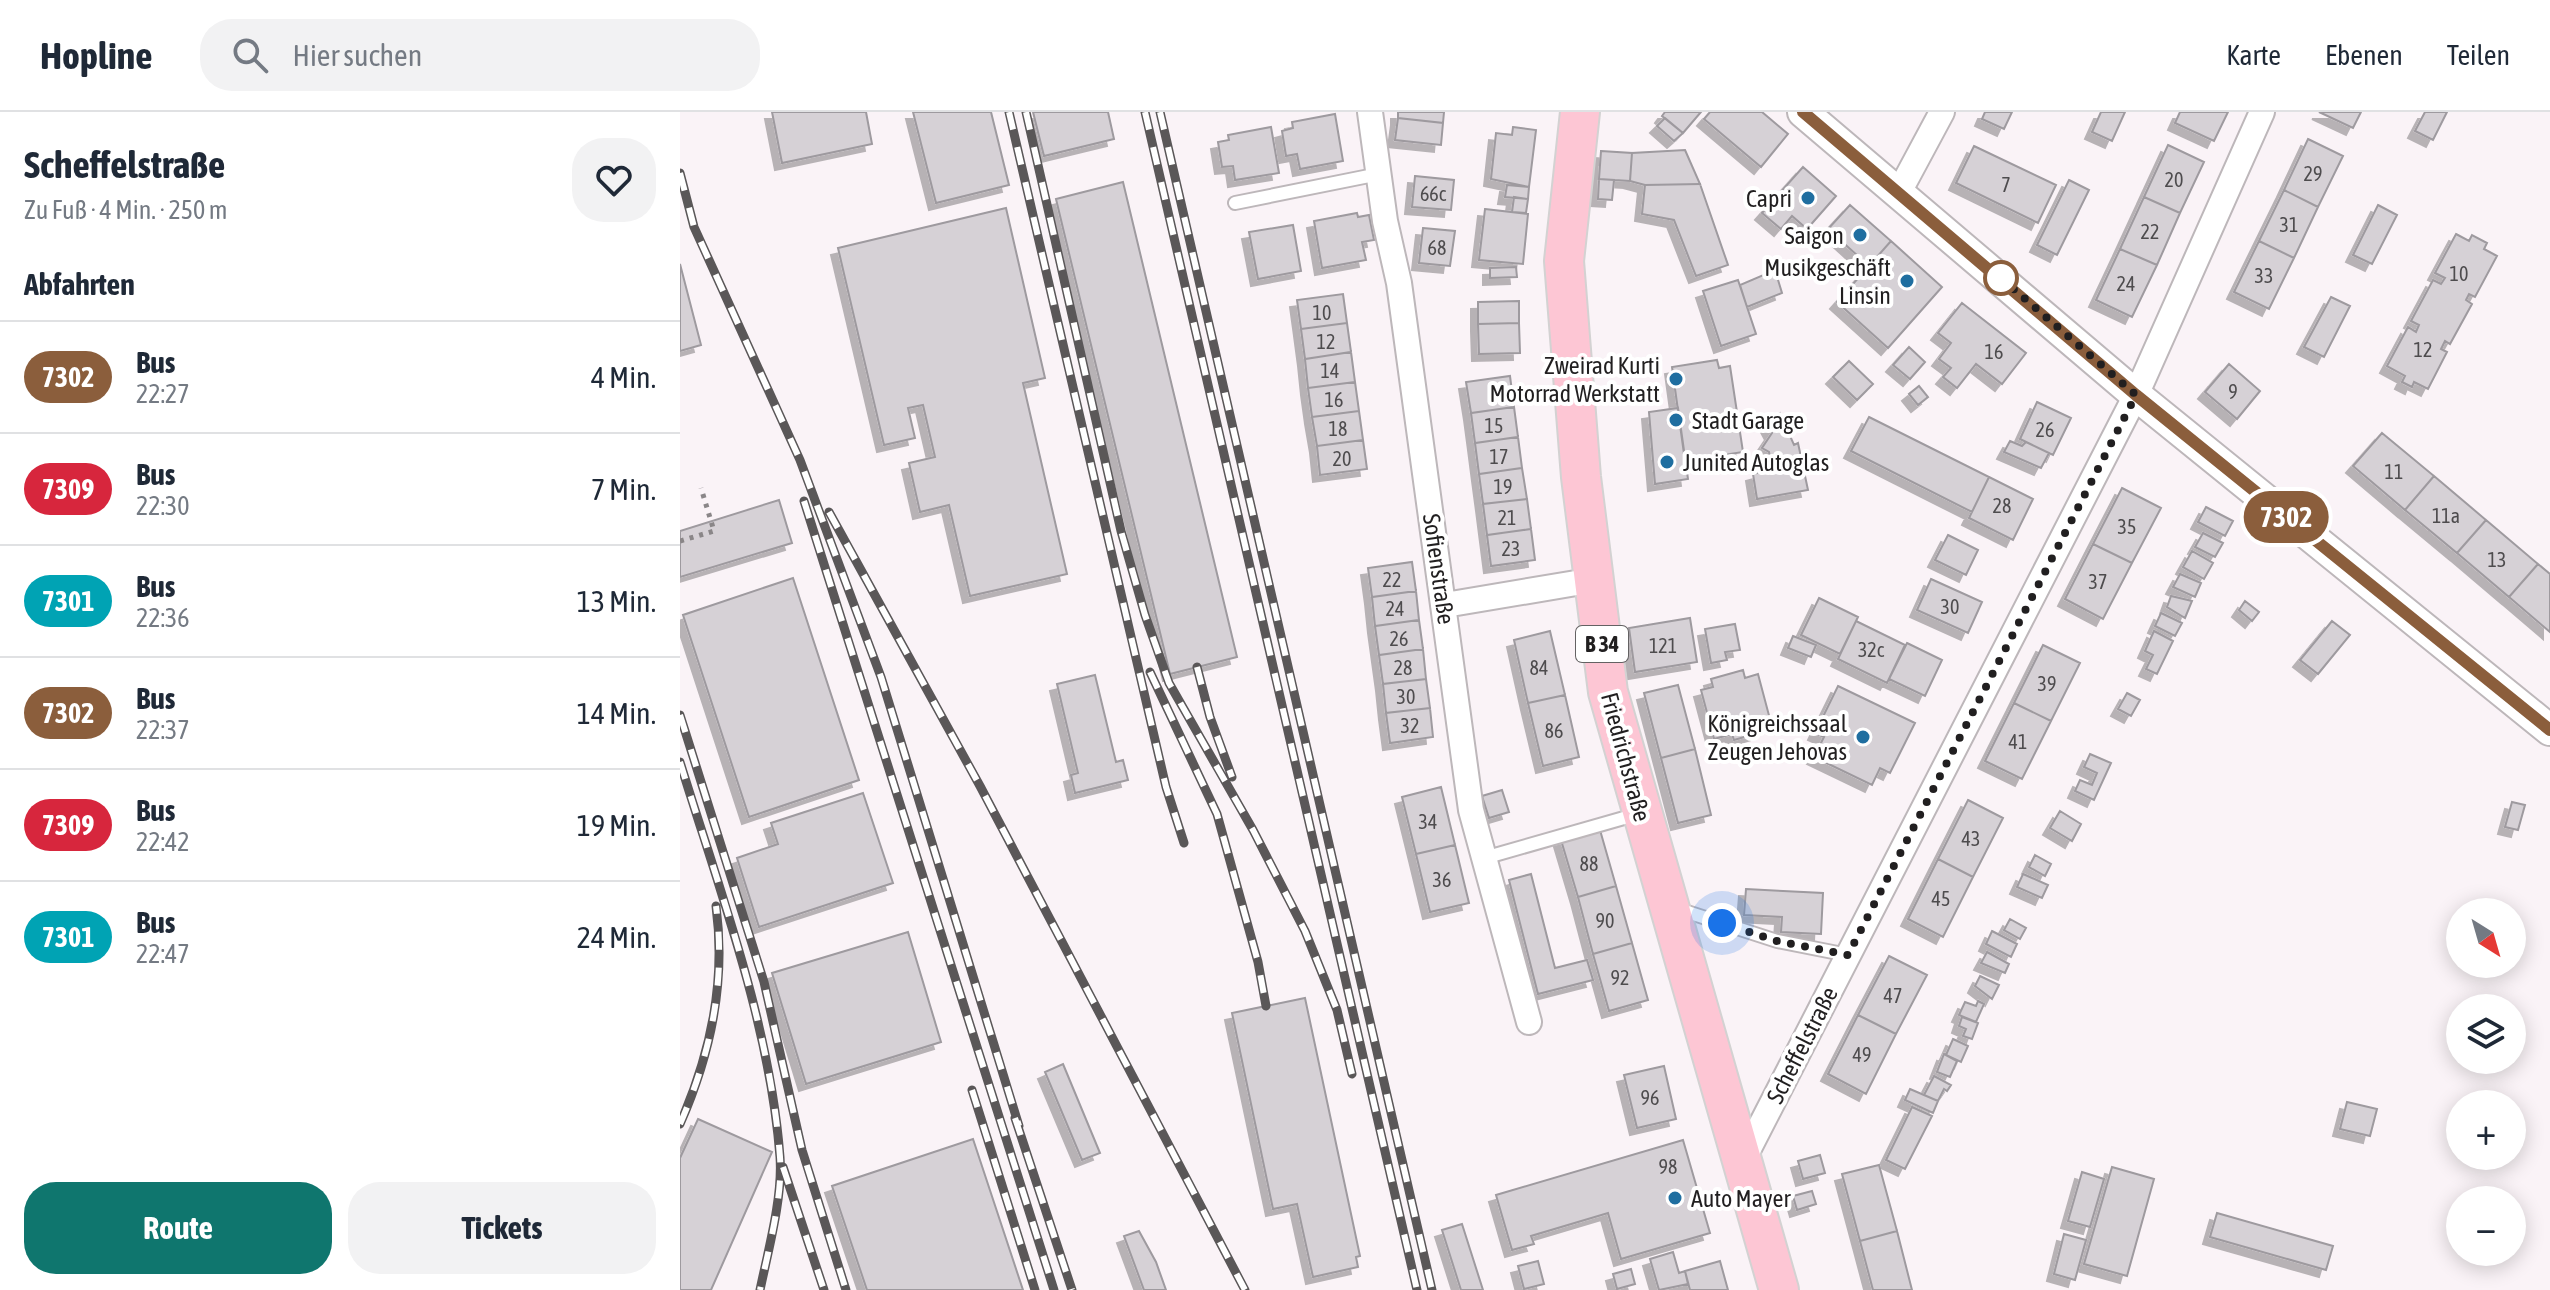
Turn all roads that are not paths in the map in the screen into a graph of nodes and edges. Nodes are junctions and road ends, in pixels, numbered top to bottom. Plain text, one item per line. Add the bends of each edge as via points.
1 (1370, 112) edge
2 (1580, 112) edge
3 (1803, 112) edge
4 (1942, 112) edge
5 (2262, 112) edge
6 (1379, 174) junction
7 (1898, 194) junction
8 (1235, 203) dead end
9 (2136, 395) junction
10 (1594, 580) junction
11 (1445, 605) junction
12 (2550, 730) edge
13 (1641, 813) junction
14 (1484, 858) junction
15 (1666, 906) junction
16 (1848, 955) junction
17 (1529, 1022) dead end
18 (1743, 1160) junction
19 (1779, 1290) edge

1 - 6 street, Sofienstraße
2 - 10 main road, Friedrichstraße / B 34 via 1564,261
3 - 7 street
4 - 7 street
5 - 9 street, Scheffelstraße
6 - 8 lane
6 - 11 street, Sofienstraße
7 - 9 street
9 - 12 street
9 - 16 street, Scheffelstraße
10 - 11 street
10 - 13 main road, Friedrichstraße / B 34 via 1608,692
11 - 14 street, Sofienstraße via 1460,747
13 - 14 lane
13 - 15 main road, Friedrichstraße / B 34
14 - 17 street, Sofienstraße
15 - 16 lane via 1777,941
15 - 18 main road, Friedrichstraße / B 34
16 - 18 street, Scheffelstraße
18 - 19 main road, Friedrichstraße / B 34

